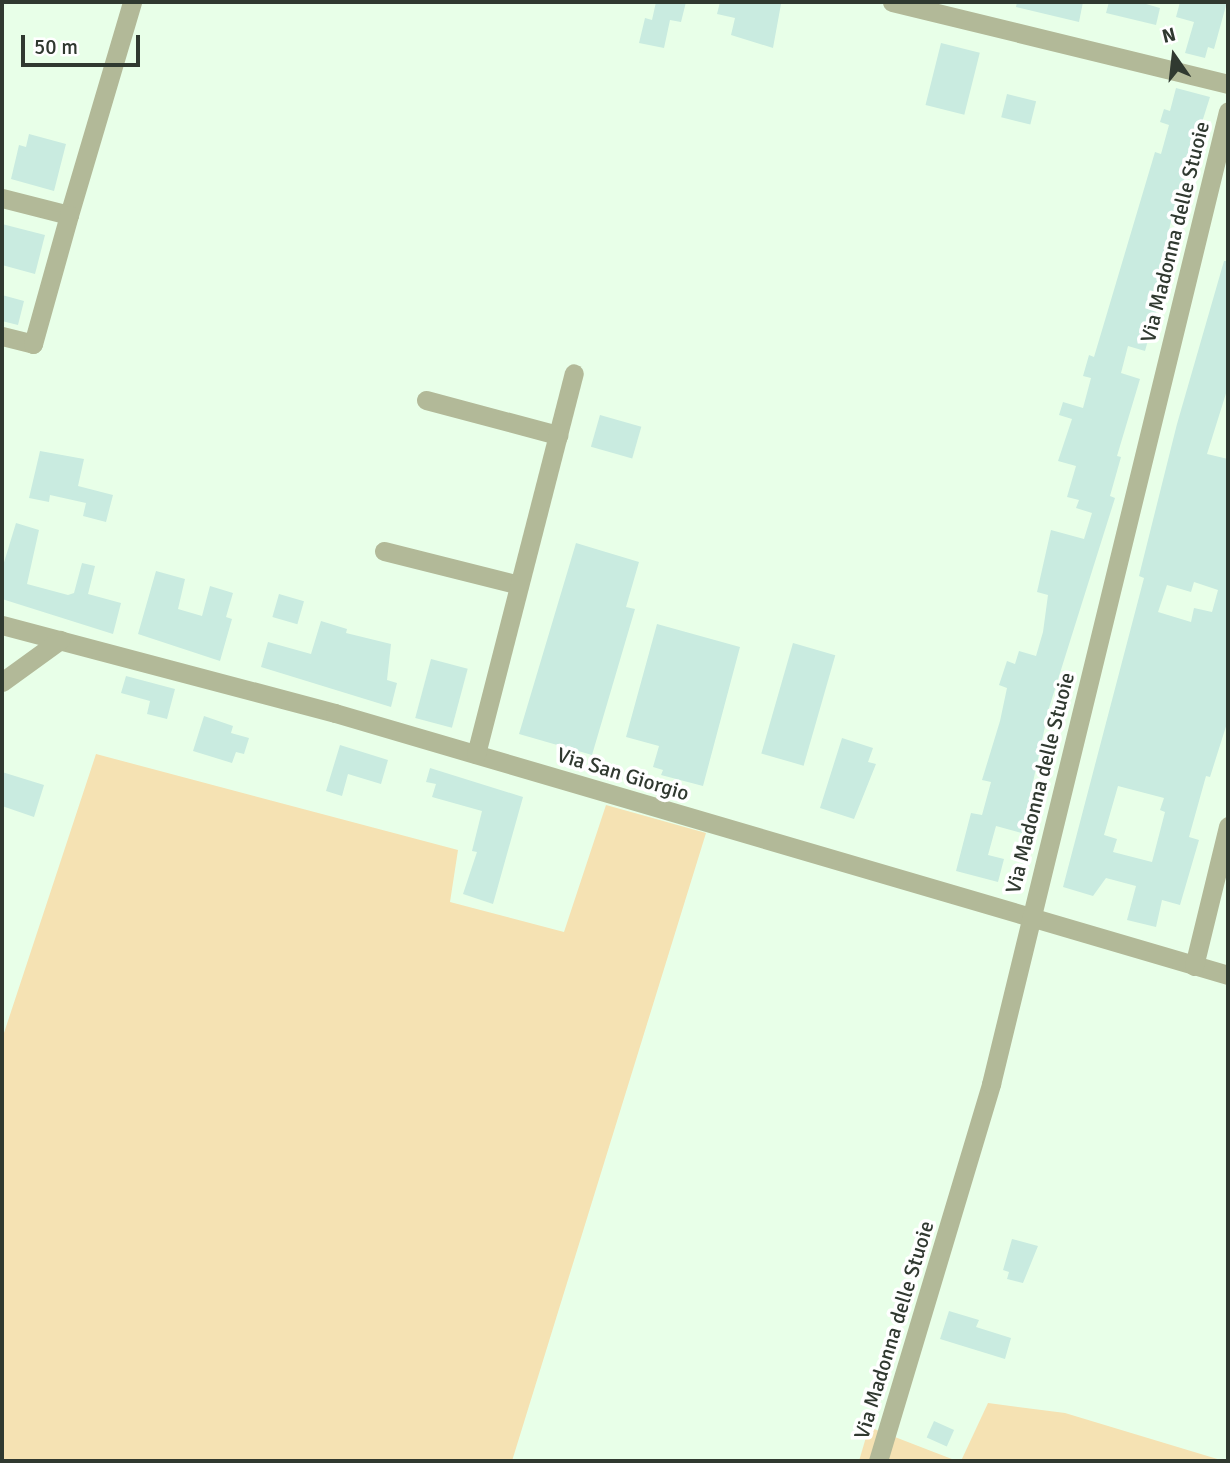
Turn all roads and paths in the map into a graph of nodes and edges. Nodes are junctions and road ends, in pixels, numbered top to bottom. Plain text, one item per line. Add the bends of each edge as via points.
1 (132, 2) edge
2 (892, 2) edge
3 (1228, 84) edge
4 (1228, 111) edge
5 (2, 198) edge
6 (69, 215) junction
7 (2, 336) edge
8 (574, 373) dead end
9 (426, 400) dead end
10 (558, 435) junction
11 (383, 551) dead end
12 (519, 585) junction
13 (2, 625) edge
14 (60, 640) junction
15 (2, 682) edge
16 (476, 754) junction
17 (1228, 826) edge
18 (1031, 919) junction
19 (1194, 966) junction
20 (1228, 975) edge
21 (878, 1461) edge

1 - 6 street
2 - 3 street
4 - 18 street, Via Madonna delle Stuoie
5 - 6 street
6 - 7 street via 33,344
8 - 10 street
9 - 10 street
10 - 12 street
11 - 12 street
12 - 16 street
13 - 14 street, Via San Giorgio
14 - 15 street
14 - 16 street, Via San Giorgio
16 - 18 street, Via San Giorgio
17 - 19 street
18 - 19 street, Via San Giorgio
18 - 21 street, Via Madonna delle Stuoie via 990,1084
19 - 20 street, Via San Giorgio

